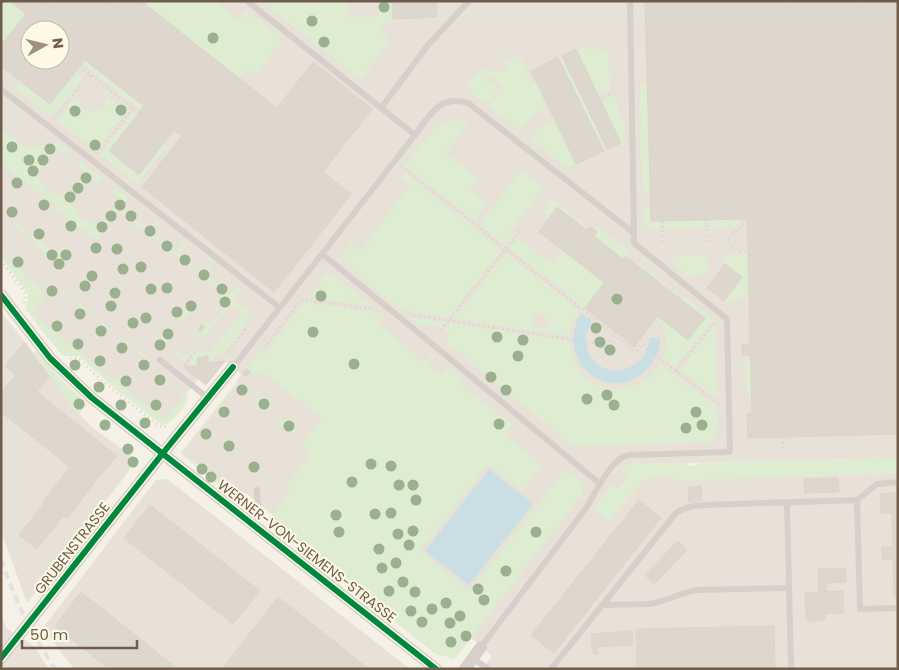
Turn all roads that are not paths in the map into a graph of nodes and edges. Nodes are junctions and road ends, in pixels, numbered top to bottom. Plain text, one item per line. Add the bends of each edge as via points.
1 (247, 1) edge
2 (469, 1) edge
3 (630, 1) edge
4 (1, 89) edge
5 (381, 108) junction
6 (415, 135) junction
7 (634, 233) junction
8 (322, 254) junction
9 (1, 295) edge
10 (280, 307) junction
11 (160, 360) dead end
12 (233, 367) joint
13 (208, 398) junction
14 (163, 453) junction
15 (898, 482) edge
16 (600, 484) junction
17 (257, 490) dead end
18 (857, 500) junction
19 (786, 502) junction
20 (246, 520) junction
21 (789, 588) junction
22 (603, 605) junction
23 (898, 608) edge
24 (481, 646) joint
25 (1, 658) edge
26 (473, 658) junction
27 (436, 669) edge
28 (466, 669) edge
29 (488, 669) edge
30 (551, 669) edge
31 (791, 669) edge

1 - 5 lane
2 - 5 lane via 428,45
3 - 7 lane
4 - 10 lane
5 - 6 lane
6 - 7 lane via 441,105 453,101 468,103
6 - 8 lane
7 - 16 lane via 634,243 727,319 730,452 625,455
8 - 10 lane
8 - 16 lane
9 - 14 street, WERNER-VON-SIEMENS-STRASSE via 62,371
10 - 12 lane
11 - 13 lane
12 - 13 street
13 - 14 street
14 - 20 street, WERNER-VON-SIEMENS-STRASSE
14 - 25 street, GRUBENSTRASSE
15 - 18 lane via 876,484
16 - 24 lane via 586,508
17 - 20 lane via 258,505
18 - 19 lane
18 - 23 lane via 860,609
19 - 21 lane
19 - 22 lane via 697,505 682,509
20 - 27 street, WERNER-VON-SIEMENS-STRASSE
21 - 22 lane via 697,590 650,604
21 - 31 lane
22 - 30 lane
24 - 26 street
26 - 28 street
26 - 29 lane

